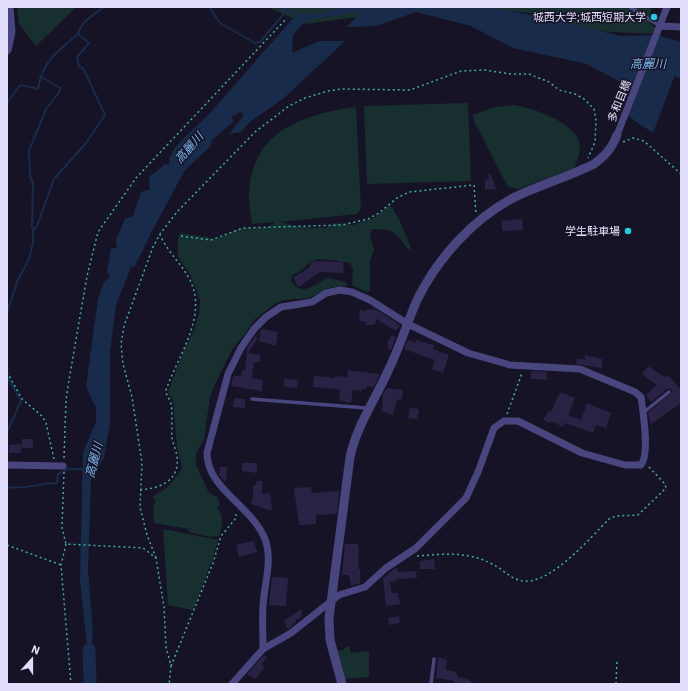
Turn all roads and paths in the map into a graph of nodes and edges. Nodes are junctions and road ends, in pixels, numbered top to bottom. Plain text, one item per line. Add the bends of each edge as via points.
1 (9, 7) edge
2 (630, 7) edge
3 (667, 7) edge
4 (287, 18) dead end
5 (681, 27) edge
6 (660, 29) junction
7 (8, 46) edge
8 (617, 135) joint
9 (612, 147) junction
10 (588, 167) junction
11 (681, 174) edge
12 (479, 221) junction
13 (160, 234) junction
14 (181, 236) dead end
15 (408, 324) junction
16 (523, 366) junction
17 (7, 372) edge
18 (669, 392) dead end
19 (252, 399) dead end
20 (368, 409) junction
21 (643, 412) junction
22 (504, 422) junction
23 (644, 462) junction
24 (7, 465) edge
25 (55, 465) junction
26 (63, 466) junction
27 (140, 490) junction
28 (232, 496) junction
29 (67, 544) junction
30 (7, 545) edge
31 (405, 557) junction
32 (156, 558) junction
33 (61, 565) junction
34 (332, 600) junction
35 (263, 649) junction
36 (434, 659) dead end
37 (617, 660) dead end
38 (172, 666) junction
39 (71, 684) edge
40 (169, 684) edge
41 (232, 684) edge
42 (342, 684) edge
43 (431, 684) edge
44 (616, 684) edge

1 - 7 street via 11,32
2 - 6 lane
3 - 6 street, 多和目橋
4 - 26 path via 136,178 98,232 86,284 66,400
5 - 6 street
6 - 8 street, 多和目橋
8 - 9 street
9 - 10 street via 605,156
9 - 11 path via 633,138 644,141
10 - 12 street via 512,199
10 - 13 path via 588,157 595,142 594,109 580,96 559,90 549,82 529,74 472,70 461,71 410,90 328,90 289,106 255,132 177,212
12 - 14 path via 474,206 474,185 409,192 368,219 342,225 243,228 211,240
12 - 15 street via 458,241 432,274 418,298
13 - 27 path via 124,326 121,344 142,463
13 - 27 path via 166,249 186,272 191,282 197,311 166,390 171,409 176,471 171,480 164,484 153,489
15 - 16 street via 468,353 510,365
15 - 20 street via 389,371
15 - 28 street via 370,300 340,290 326,293 312,302 281,307 266,317 245,342 228,374 207,453 207,463 213,478
16 - 21 street via 569,367 591,372 636,392 641,397
16 - 22 path via 518,388
17 - 25 path via 22,399 42,416 46,423
18 - 21 lane
19 - 20 lane
20 - 34 street via 354,438 350,457
21 - 23 street via 646,452
22 - 23 street via 518,421 582,454 625,465 641,465
22 - 31 street via 499,423 491,432 478,472 466,498
23 - 31 path via 666,488 638,515 616,516 610,519 562,564 542,578 524,581 471,555
24 - 25 street
25 - 26 street
26 - 29 path via 62,528
27 - 32 path via 143,520
28 - 35 street via 250,514 265,538 268,548 263,606
28 - 38 path via 236,518 221,536 213,563
29 - 32 path via 143,548
29 - 33 path
30 - 33 path
31 - 34 street via 386,568 365,587 339,595
32 - 38 path via 164,607 166,647
33 - 39 path
34 - 35 street via 291,632
34 - 42 street via 329,618 330,640
35 - 41 street
36 - 43 lane
37 - 44 path
38 - 40 path

